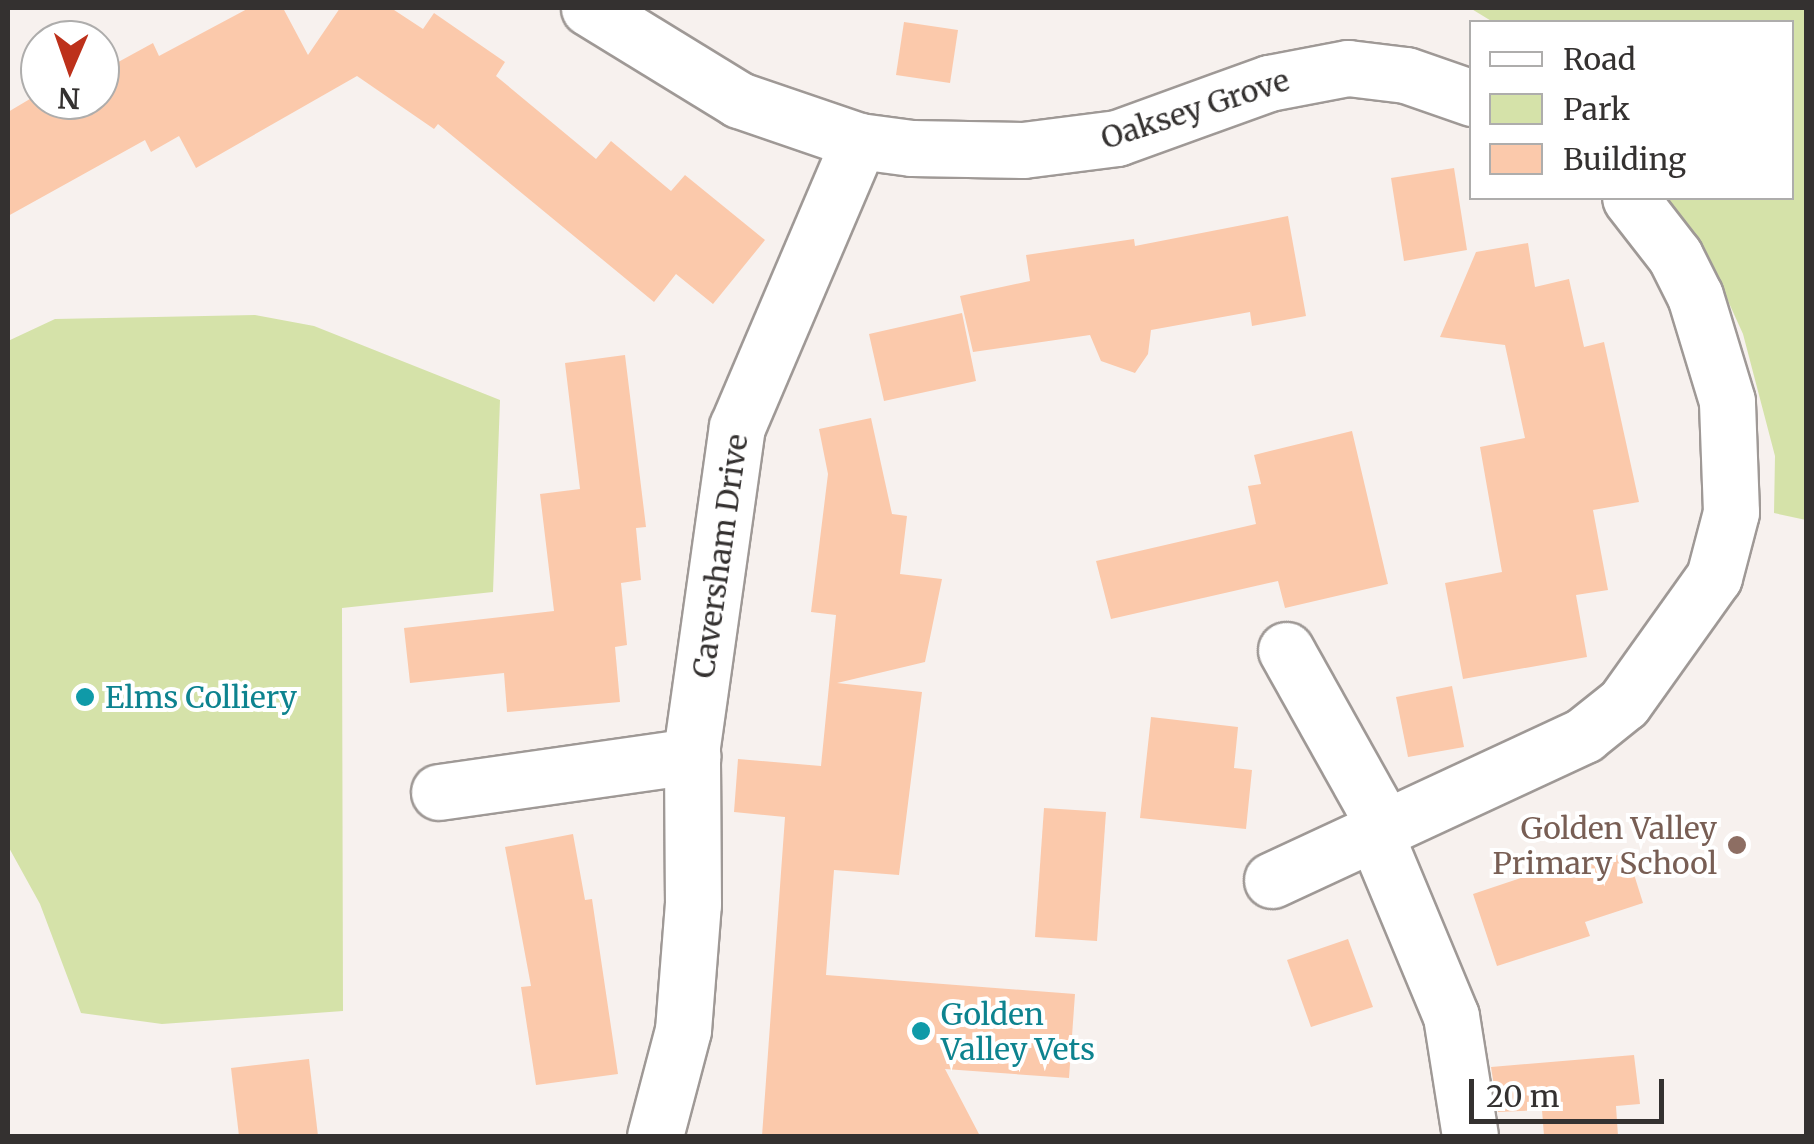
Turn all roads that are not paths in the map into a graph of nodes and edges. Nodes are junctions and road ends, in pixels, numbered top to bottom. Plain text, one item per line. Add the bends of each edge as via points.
1 (588, 8) edge
2 (1469, 97) edge
3 (859, 141) junction
4 (1632, 200) edge
5 (1286, 650) dead end
6 (692, 756) junction
7 (439, 792) dead end
8 (1382, 833) junction
9 (1272, 880) dead end
10 (655, 1136) edge
11 (1470, 1136) edge

1 - 3 street, Oaksey Grove via 707,84
2 - 3 street, Oaksey Grove via 1406,75 1348,68 1269,83 1152,127 1076,145 912,148
3 - 6 street, Caversham Drive via 737,427
4 - 8 street via 1676,256 1695,296 1727,401 1731,512 1714,578 1661,657 1605,720 1530,764
5 - 8 street
6 - 7 street
6 - 10 street, Caversham Drive via 693,904 683,1030
8 - 9 street
8 - 11 street via 1452,1016

